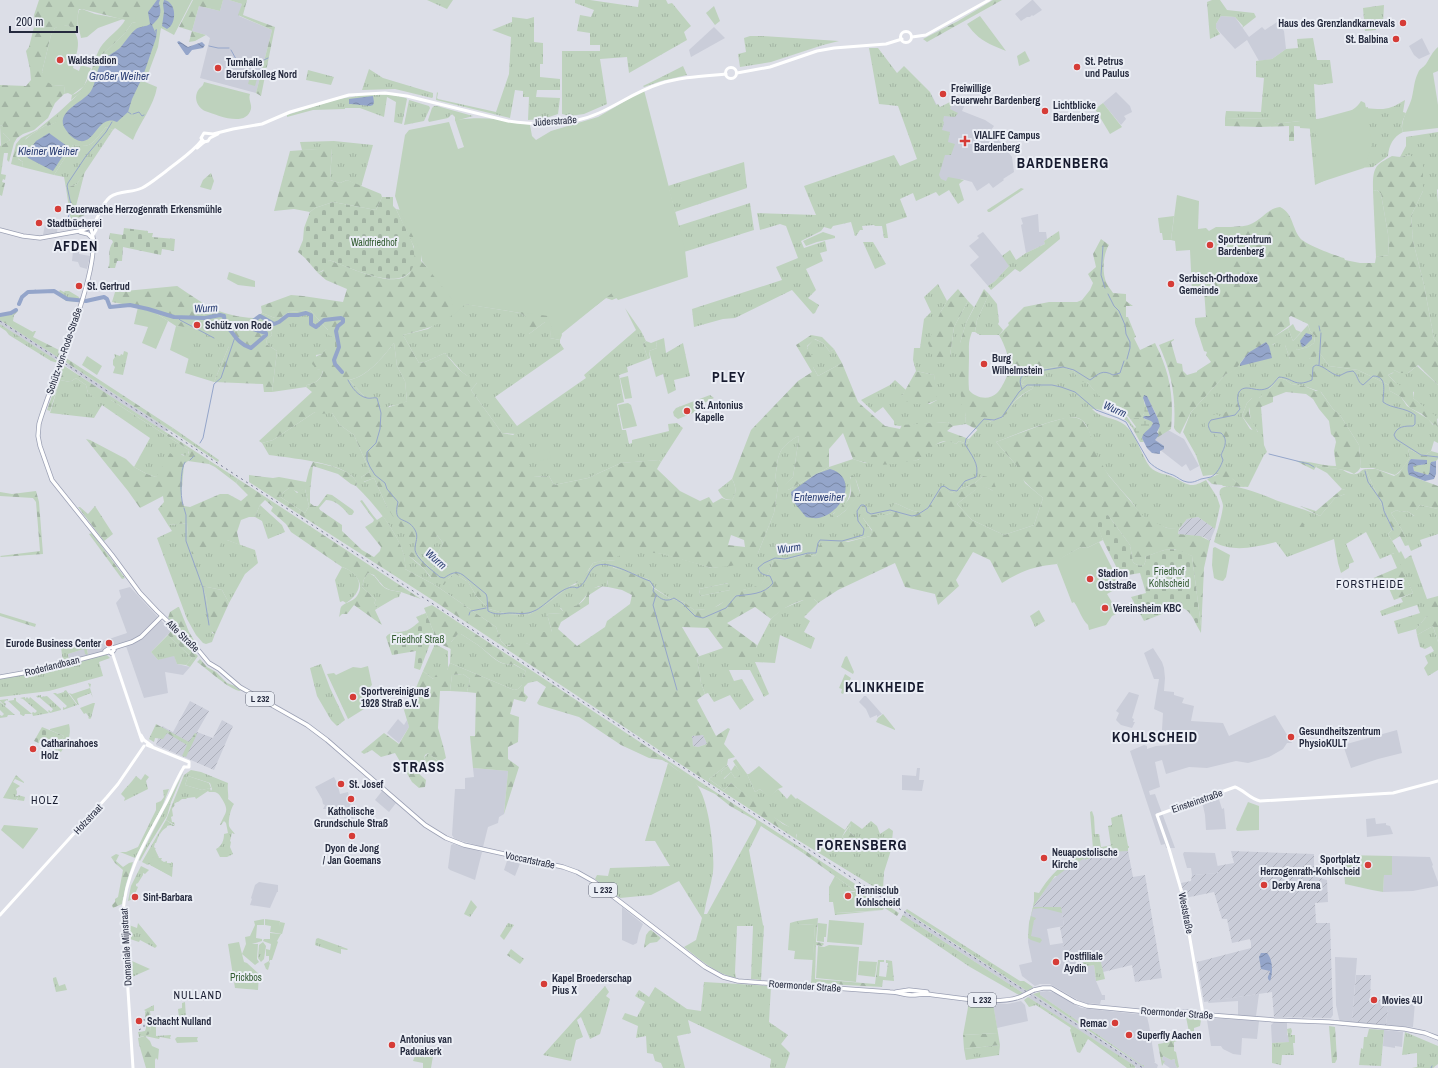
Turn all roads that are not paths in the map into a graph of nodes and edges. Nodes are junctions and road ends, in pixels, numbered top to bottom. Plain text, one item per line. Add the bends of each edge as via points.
1 (989, 0) edge
2 (912, 37) junction
3 (902, 39) junction
4 (737, 73) junction
5 (726, 74) junction
6 (210, 136) junction
7 (203, 141) junction
8 (96, 220) junction
9 (90, 227) junction
10 (0, 230) edge
11 (78, 232) junction
12 (93, 237) junction
13 (56, 485) joint
14 (162, 616) junction
15 (111, 651) junction
16 (0, 677) edge
17 (146, 745) junction
18 (342, 753) joint
19 (1438, 781) edge
20 (1157, 815) joint
21 (0, 915) edge
22 (716, 974) joint
23 (1203, 1014) junction
24 (1438, 1039) edge
25 (133, 1068) edge

1 - 2 main road via 930,33
2 - 3 main road via 907,42
2 - 3 main road via 910,33 905,32
3 - 4 main road via 886,44 834,48 770,67
4 - 5 main road via 732,79
4 - 5 main road via 731,68 726,70
5 - 6 main road, Jüderstraße via 661,83 643,89 598,114 580,119 545,123 508,121 407,96 373,93 332,99 262,124
6 - 7 main road via 208,141
6 - 7 main road via 203,134
7 - 8 main road via 146,186 112,196 103,204
8 - 9 main road
8 - 12 main road
9 - 11 main road
9 - 12 main road, Schütz-von-Rode-Straße / L 232
10 - 11 main road via 44,238
11 - 12 main road
12 - 13 main road, Schütz-von-Rode-Straße / L 232 via 90,273 39,427 40,446 50,476
13 - 14 main road, Alte Straße / L 232 via 140,593
14 - 15 main road, Roderlandbaan via 141,638
14 - 18 main road, Alte Straße / L 232 via 209,663 240,687 307,725
15 - 16 main road, Roderlandbaan via 60,666
15 - 17 main road via 142,743
17 - 21 main road, Holzstraat via 113,790
17 - 25 main road, Domaniale Mijnstraat via 178,758 184,764 135,864 125,897
18 - 22 main road, Voccartstraße / L 232 via 436,832 464,845 577,872 593,881
19 - 20 main road, Einsteinstraße via 1393,793 1260,801 1237,787
20 - 23 main road, Weststraße via 1182,893
22 - 23 main road, Roermonder Straße / L 232, bridge via 738,981 896,992 919,991 946,997 999,1001 1013,1000 1034,990 1051,988 1087,1006 1159,1013
23 - 24 main road, Roermonder Straße / L 232 via 1329,1022 1415,1031

